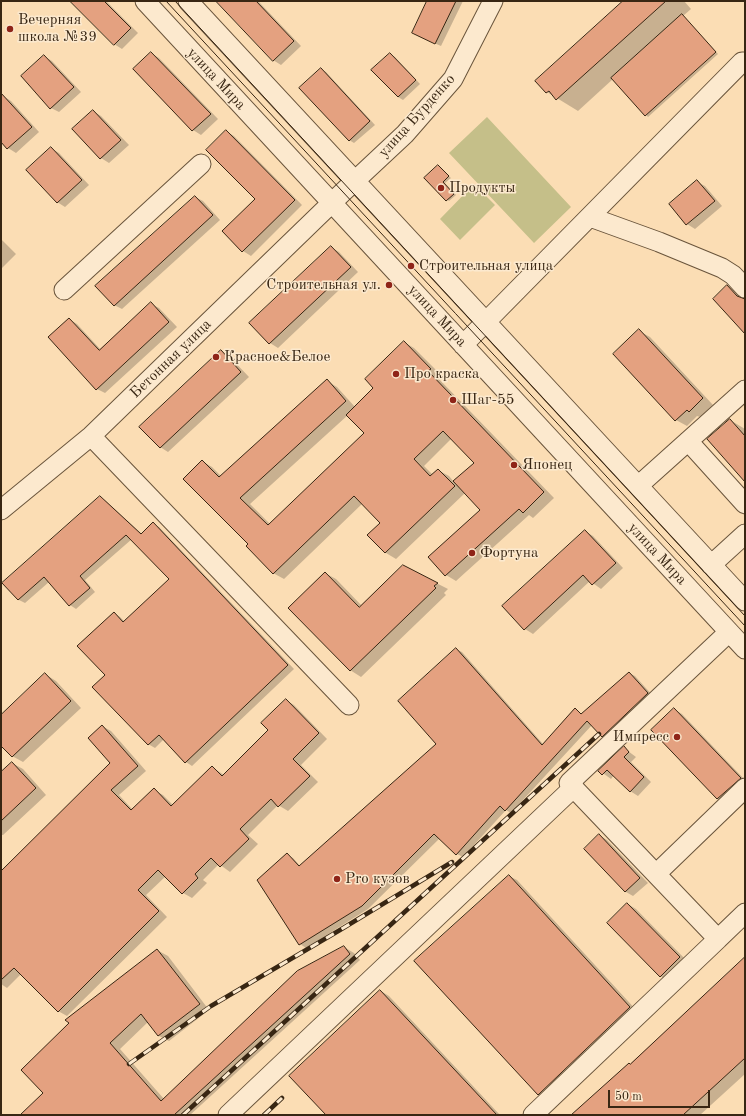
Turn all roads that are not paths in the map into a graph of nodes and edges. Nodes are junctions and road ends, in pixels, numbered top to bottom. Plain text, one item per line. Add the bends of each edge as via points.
1 (145, 1) edge
2 (188, 1) edge
3 (492, 1) edge
4 (745, 62) edge
5 (201, 164) dead end
6 (355, 181) junction
7 (332, 203) junction
8 (590, 217) junction
9 (745, 288) edge
10 (64, 290) dead end
11 (486, 322) junction
12 (463, 345) junction
13 (745, 390) edge
14 (91, 436) junction
15 (688, 441) junction
16 (638, 486) junction
17 (745, 504) edge
18 (2, 506) edge
19 (745, 534) edge
20 (711, 565) junction
21 (745, 601) edge
22 (729, 632) junction
23 (745, 649) edge
24 (348, 705) dead end
25 (574, 787) junction
26 (745, 788) edge
27 (656, 874) junction
28 (745, 912) edge
29 (718, 939) junction
30 (228, 1115) edge
31 (533, 1115) edge

1 - 7 street, улица Мира
2 - 6 street, улица Мира
3 - 6 street, улица Бурденко via 453,79 405,134
4 - 8 street via 742,62
5 - 10 street
6 - 7 street, улица Бурденко
6 - 11 street, улица Мира
7 - 12 street, улица Мира
7 - 14 street, Бетонная улица
8 - 9 street via 722,268
8 - 11 street
11 - 12 street
11 - 16 street, улица Мира
12 - 22 street, улица Мира
13 - 15 street
14 - 18 street, Бетонная улица
14 - 24 street
15 - 16 street
15 - 17 street
16 - 20 street, улица Мира
19 - 20 street
20 - 21 street, улица Мира
22 - 23 street, улица Мира
22 - 25 street via 569,783
25 - 27 street
25 - 30 street
26 - 27 street
27 - 29 street
28 - 29 street
29 - 31 street

